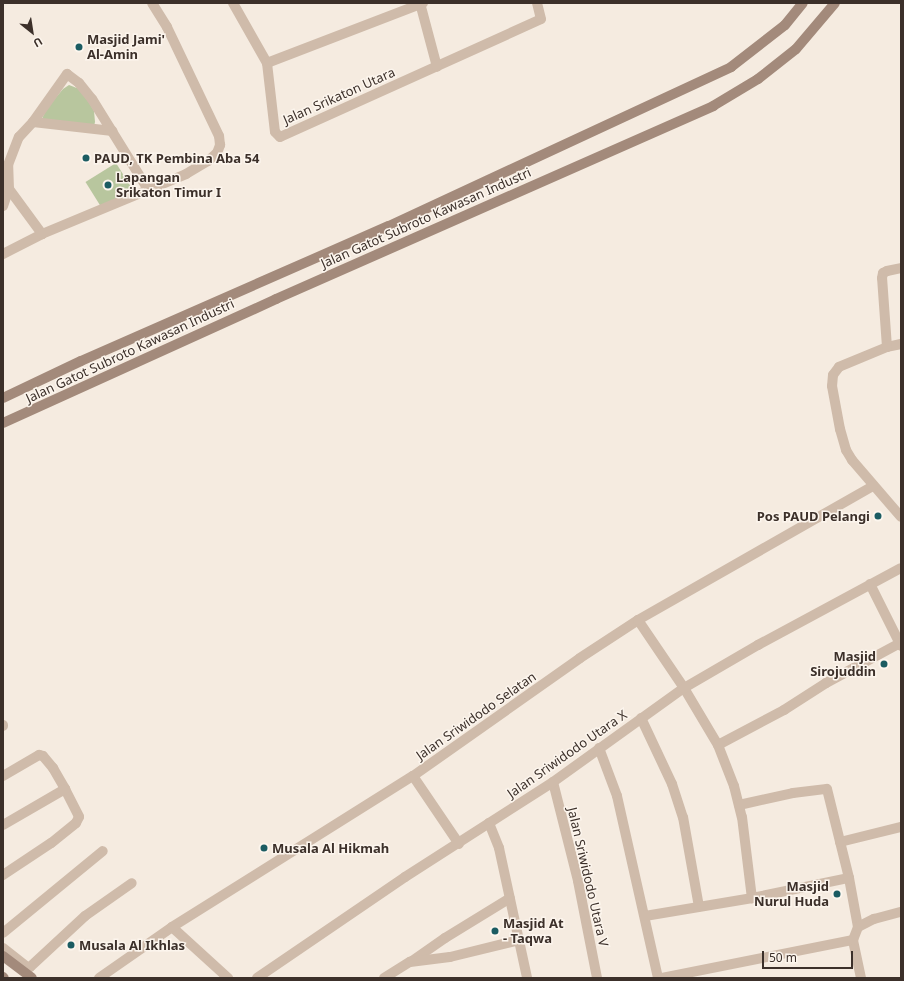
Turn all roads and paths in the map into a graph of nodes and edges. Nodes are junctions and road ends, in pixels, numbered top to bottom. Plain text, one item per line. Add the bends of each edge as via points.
1 (152, 3) edge
2 (233, 3) edge
3 (421, 3) edge
4 (537, 3) edge
5 (803, 3) edge
6 (835, 3) edge
7 (267, 64) junction
8 (437, 67) junction
9 (33, 122) junction
10 (112, 131) junction
11 (9, 189) junction
12 (149, 190) junction
13 (3, 206) edge
14 (42, 234) junction
15 (3, 254) edge
16 (901, 268) edge
17 (901, 344) edge
18 (888, 347) junction
19 (3, 398) edge
20 (3, 423) edge
21 (873, 486) junction
22 (901, 517) edge
23 (901, 568) edge
24 (870, 584) junction
25 (638, 620) junction
26 (901, 644) edge
27 (684, 688) junction
28 (641, 718) junction
29 (718, 745) junction
30 (600, 748) junction
31 (3, 776) edge
32 (413, 776) junction
33 (553, 782) junction
34 (65, 789) junction
35 (739, 805) junction
36 (489, 824) junction
37 (3, 826) edge
38 (901, 827) edge
39 (840, 842) junction
40 (459, 844) junction
41 (103, 850) dead end
42 (3, 875) edge
43 (849, 878) junction
44 (132, 883) dead end
45 (510, 898) junction
46 (752, 898) junction
47 (699, 906) junction
48 (901, 912) edge
49 (645, 916) junction
50 (172, 927) junction
51 (858, 927) junction
52 (3, 933) edge
53 (519, 940) junction
54 (853, 940) junction
55 (3, 948) edge
56 (3, 956) edge
57 (410, 962) junction
58 (32, 978) edge
59 (99, 978) edge
60 (228, 978) edge
61 (257, 978) edge
62 (384, 978) edge
63 (527, 978) edge
64 (597, 978) edge
65 (658, 978) edge
66 (662, 978) edge
67 (860, 978) edge

1 - 12 street via 167,27 219,136 220,145 217,153 208,161
2 - 7 street, Jalan Srikaton Utara
3 - 7 street
3 - 8 street
4 - 8 street, Jalan Srikaton Utara via 541,19
5 - 19 street, Jalan Gatot Subroto Kawasan Industri via 784,25 731,67 396,223
6 - 20 street, Jalan Gatot Subroto Kawasan Industri via 796,49 758,79 713,106 262,305
7 - 8 street, Jalan Srikaton Utara via 275,132 280,136
9 - 10 street
9 - 10 street via 67,74 80,83
9 - 11 street via 19,137 13,150 8,165
10 - 12 street
11 - 13 street
11 - 14 street
12 - 14 street
14 - 15 street
16 - 18 street via 883,273 882,278
17 - 18 street
18 - 21 street via 839,367 833,375 832,386 837,415 846,450
21 - 22 street
21 - 25 street, Jalan Sriwidodo Selatan
23 - 24 street, Jalan Sriwidodo Utara X
24 - 26 street
24 - 27 street, Jalan Sriwidodo Utara X
25 - 27 street
25 - 32 street, Jalan Sriwidodo Selatan
26 - 29 street via 826,683 784,710
27 - 28 street, Jalan Sriwidodo Utara X
27 - 29 street
28 - 30 street, Jalan Sriwidodo Utara X
28 - 47 street via 672,784 683,817
29 - 35 street
30 - 33 street, Jalan Sriwidodo Utara X
30 - 49 street via 617,796
31 - 34 street via 39,755 45,758
32 - 40 street
32 - 50 street, Jalan Sriwidodo Selatan
33 - 36 street, Jalan Sriwidodo Utara X
33 - 64 street, Jalan Sriwidodo Utara V via 578,881
34 - 37 street
34 - 42 street via 78,813 76,823 44,849
35 - 39 street via 793,793 827,789
35 - 46 street
36 - 40 street, Jalan Sriwidodo Utara X
36 - 45 street via 499,848
38 - 39 street
39 - 43 street
40 - 61 street, Jalan Sriwidodo Utara X via 405,877
41 - 52 street
43 - 46 street
43 - 51 street
44 - 55 street via 85,916 30,967
45 - 53 street
45 - 57 street
46 - 47 street
47 - 49 street
48 - 51 street via 874,919
49 - 65 street
50 - 59 street, Jalan Sriwidodo Selatan
50 - 60 street
51 - 54 street
53 - 57 street via 450,957
53 - 63 street
54 - 66 street
54 - 67 street
56 - 58 street
57 - 62 street

